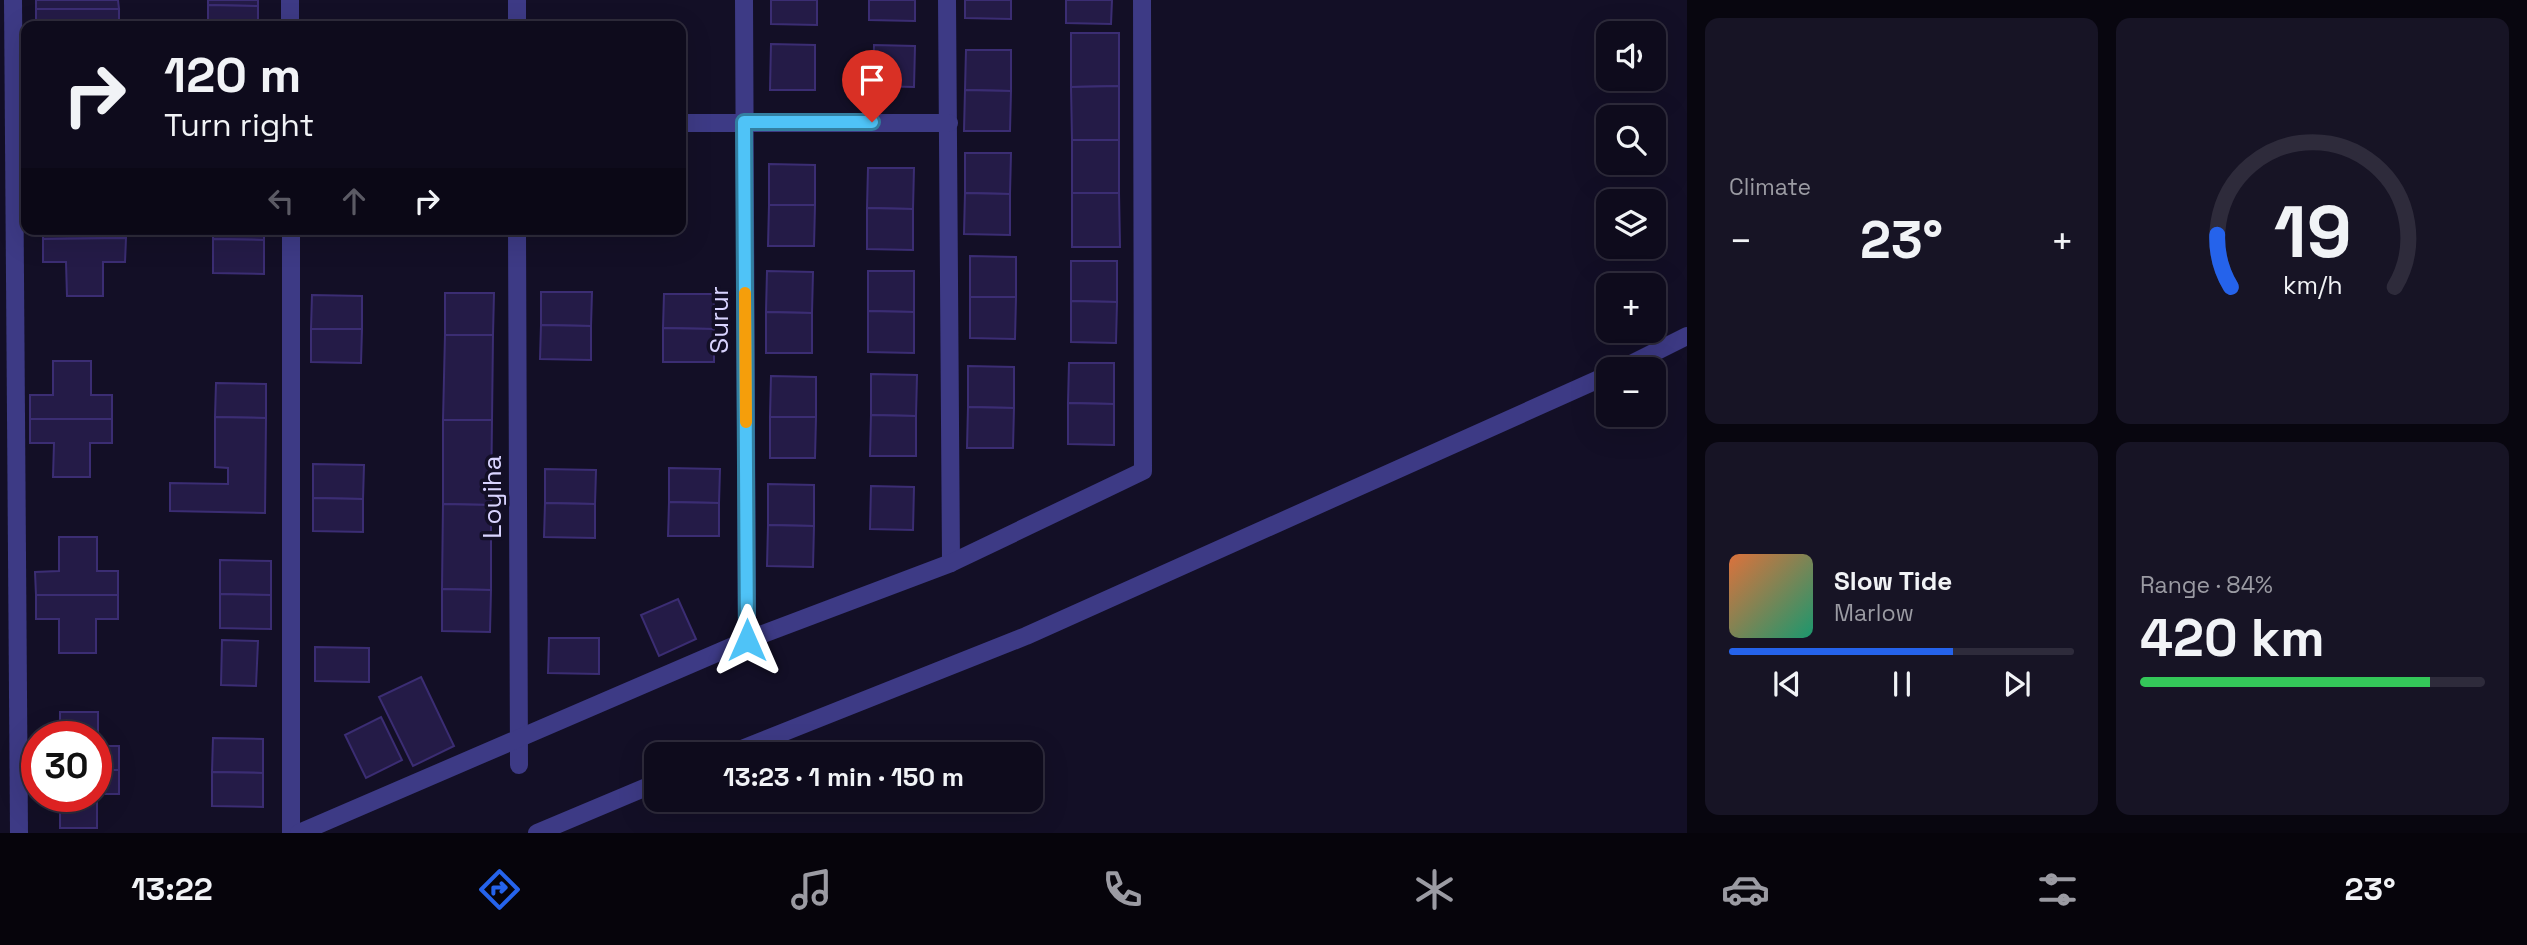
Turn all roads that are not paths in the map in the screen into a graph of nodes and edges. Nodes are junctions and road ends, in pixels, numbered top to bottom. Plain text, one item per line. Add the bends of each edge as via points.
1 (13, 0) edge
2 (290, 0) edge
3 (517, 0) edge
4 (744, 0) edge
5 (947, 0) edge
6 (1142, 0) edge
7 (290, 21) edge
8 (517, 21) edge
9 (686, 122) edge
10 (744, 122) junction
11 (949, 122) junction
12 (13, 123) edge
13 (291, 235) edge
14 (517, 235) edge
15 (1687, 337) edge
16 (1646, 357) edge
17 (1596, 380) edge
18 (951, 563) junction
19 (747, 640) junction
20 (519, 737) junction
21 (759, 742) edge
22 (519, 765) dead end
23 (644, 788) edge
24 (19, 833) edge
25 (291, 833) edge
26 (299, 833) edge
27 (537, 833) edge

1 - 12 street
2 - 7 street
3 - 8 street
4 - 10 street, Surur
5 - 11 street
6 - 18 street via 1143,471
9 - 10 street
10 - 11 street
10 - 19 street, Surur
11 - 18 street
12 - 24 street
13 - 25 street
14 - 20 street, Loyiha
15 - 16 street
17 - 21 street via 1038,630
18 - 19 street
19 - 20 street
20 - 22 street, Loyiha
20 - 26 street
23 - 27 street

